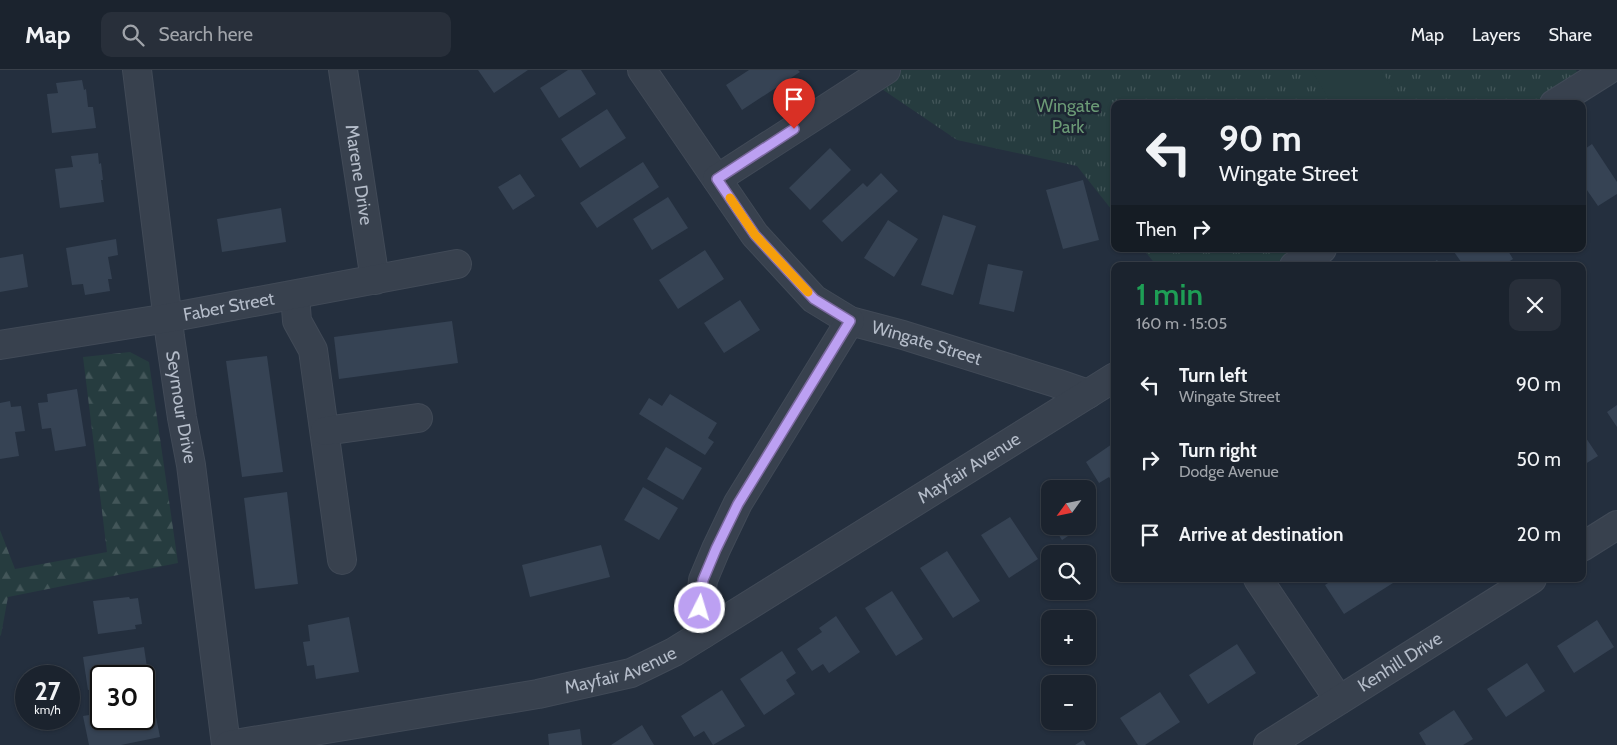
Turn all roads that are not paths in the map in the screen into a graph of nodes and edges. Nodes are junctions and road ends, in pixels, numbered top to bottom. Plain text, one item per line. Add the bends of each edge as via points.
1 (137, 70) edge
2 (343, 70) edge
3 (642, 70) edge
4 (886, 70) edge
5 (1608, 70) edge
6 (1581, 77) edge
7 (1558, 100) edge
8 (717, 179) junction
9 (1317, 252) edge
10 (1301, 262) edge
11 (457, 264) dead end
12 (374, 280) junction
13 (295, 295) junction
14 (168, 318) junction
15 (850, 321) junction
16 (0, 345) edge
17 (1111, 380) edge
18 (1088, 394) junction
19 (418, 418) dead end
20 (325, 431) junction
21 (1617, 525) edge
22 (1586, 544) edge
23 (342, 560) dead end
24 (1260, 582) edge
25 (1527, 582) edge
26 (703, 634) junction
27 (1339, 700) junction
28 (228, 745) edge
29 (1268, 745) edge

1 - 14 street, Seymour Drive
2 - 12 street, Marene Drive
3 - 8 street, Wingate Street
4 - 8 street
5 - 6 street
6 - 7 street
8 - 15 street, Wingate Street via 755,235 796,280 814,299
9 - 10 street
11 - 12 street, Faber Street
12 - 13 street, Faber Street
13 - 14 street, Faber Street
13 - 20 street via 296,320 313,350
14 - 16 street, Faber Street
14 - 28 street, Seymour Drive
15 - 18 street, Wingate Street
15 - 26 street via 738,504 716,549 703,580 700,608
17 - 18 street, Mayfair Avenue
18 - 26 street, Mayfair Avenue
19 - 20 street
20 - 23 street
21 - 22 street
24 - 27 street
25 - 27 street, Kenhill Drive
26 - 28 street, Mayfair Avenue via 631,673 538,694
27 - 29 street, Kenhill Drive

